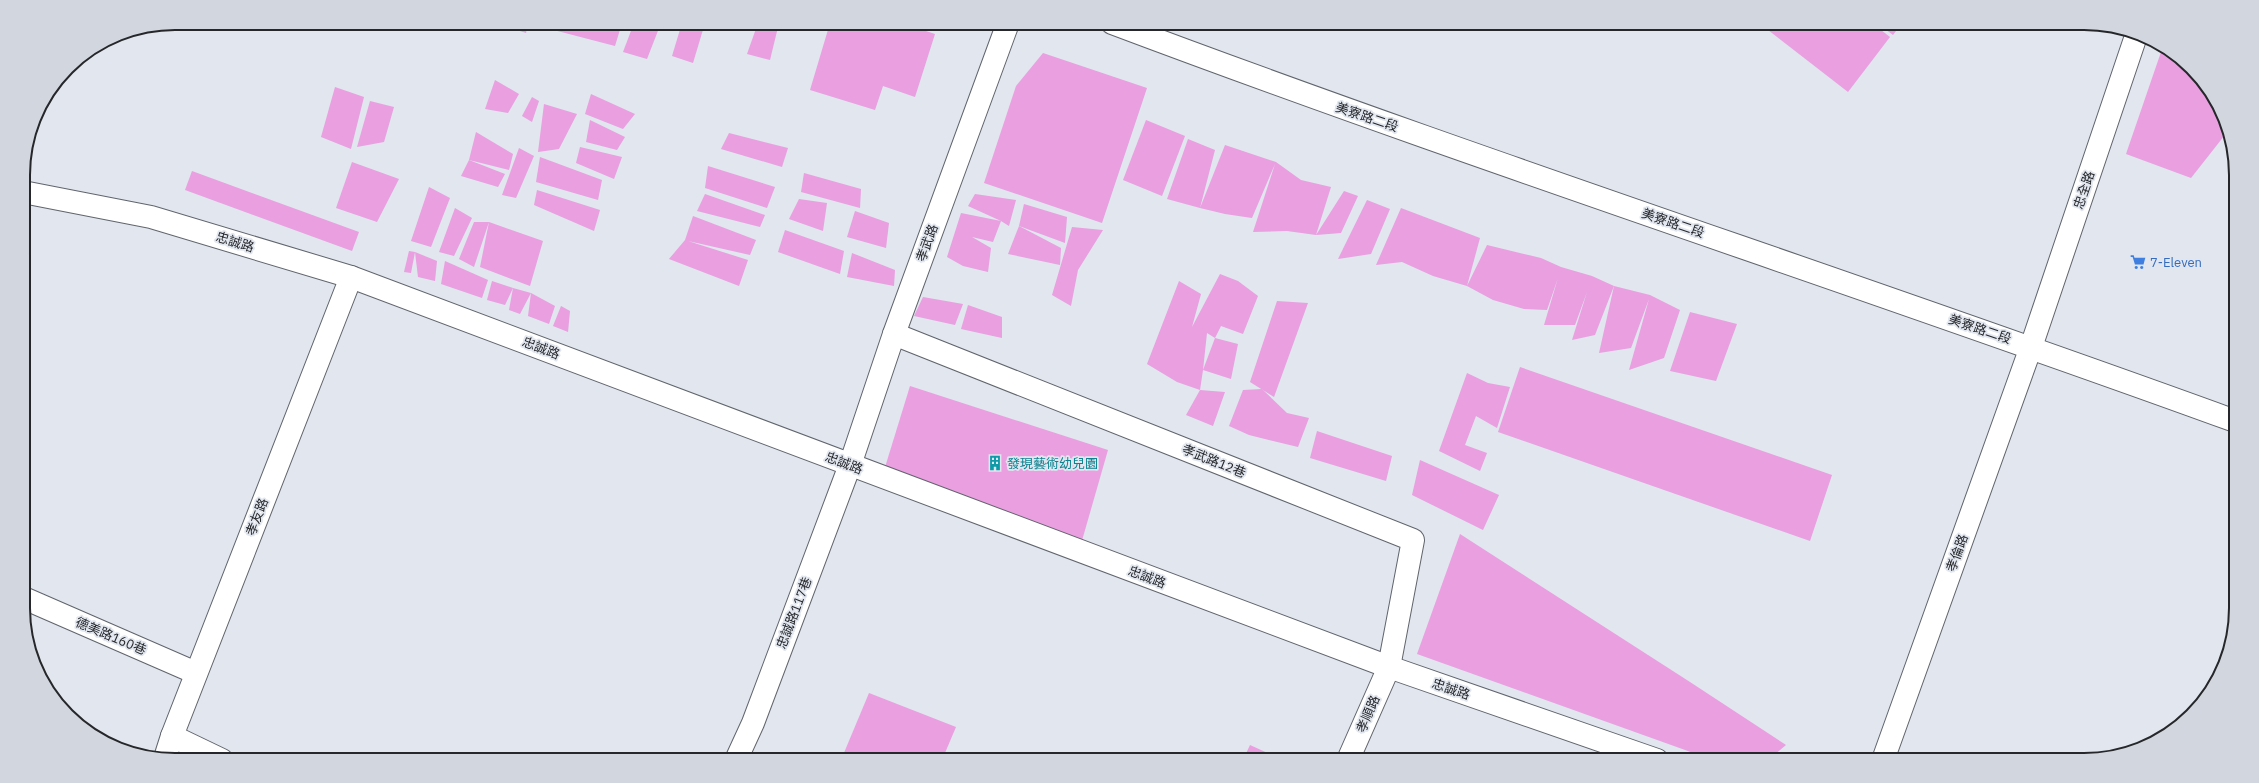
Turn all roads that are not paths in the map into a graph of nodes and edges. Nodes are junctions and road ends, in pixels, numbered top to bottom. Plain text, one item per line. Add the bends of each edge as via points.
1 (1005, 30) edge
2 (1131, 30) edge
3 (2135, 39) edge
4 (30, 193) edge
5 (351, 276) junction
6 (894, 334) junction
7 (2031, 347) junction
8 (2229, 418) edge
9 (850, 465) junction
10 (30, 601) edge
11 (1388, 667) junction
12 (196, 673) junction
13 (172, 736) junction
14 (167, 753) edge
15 (207, 753) edge
16 (739, 753) edge
17 (1351, 753) edge
18 (1637, 753) edge
19 (1886, 753) edge

1 - 6 street, 孝武路
2 - 7 street, 美寮路二段 via 1306,96
3 - 7 street, 忠全路
4 - 5 street, 忠誠路 via 151,217
5 - 9 street, 忠誠路
5 - 12 street, 孝友路
6 - 9 street, 孝武路
6 - 11 street, 孝武路12巷 via 1413,540
7 - 8 street, 美寮路二段
7 - 19 street, 孝倫路
9 - 11 street, 忠誠路
9 - 16 street, 忠誠路117巷 via 753,723
10 - 12 street, 德美路160巷
11 - 17 street, 孝順路
11 - 18 street, 忠誠路
12 - 13 street, 孝友路
13 - 14 street, 孝友路
13 - 15 street

